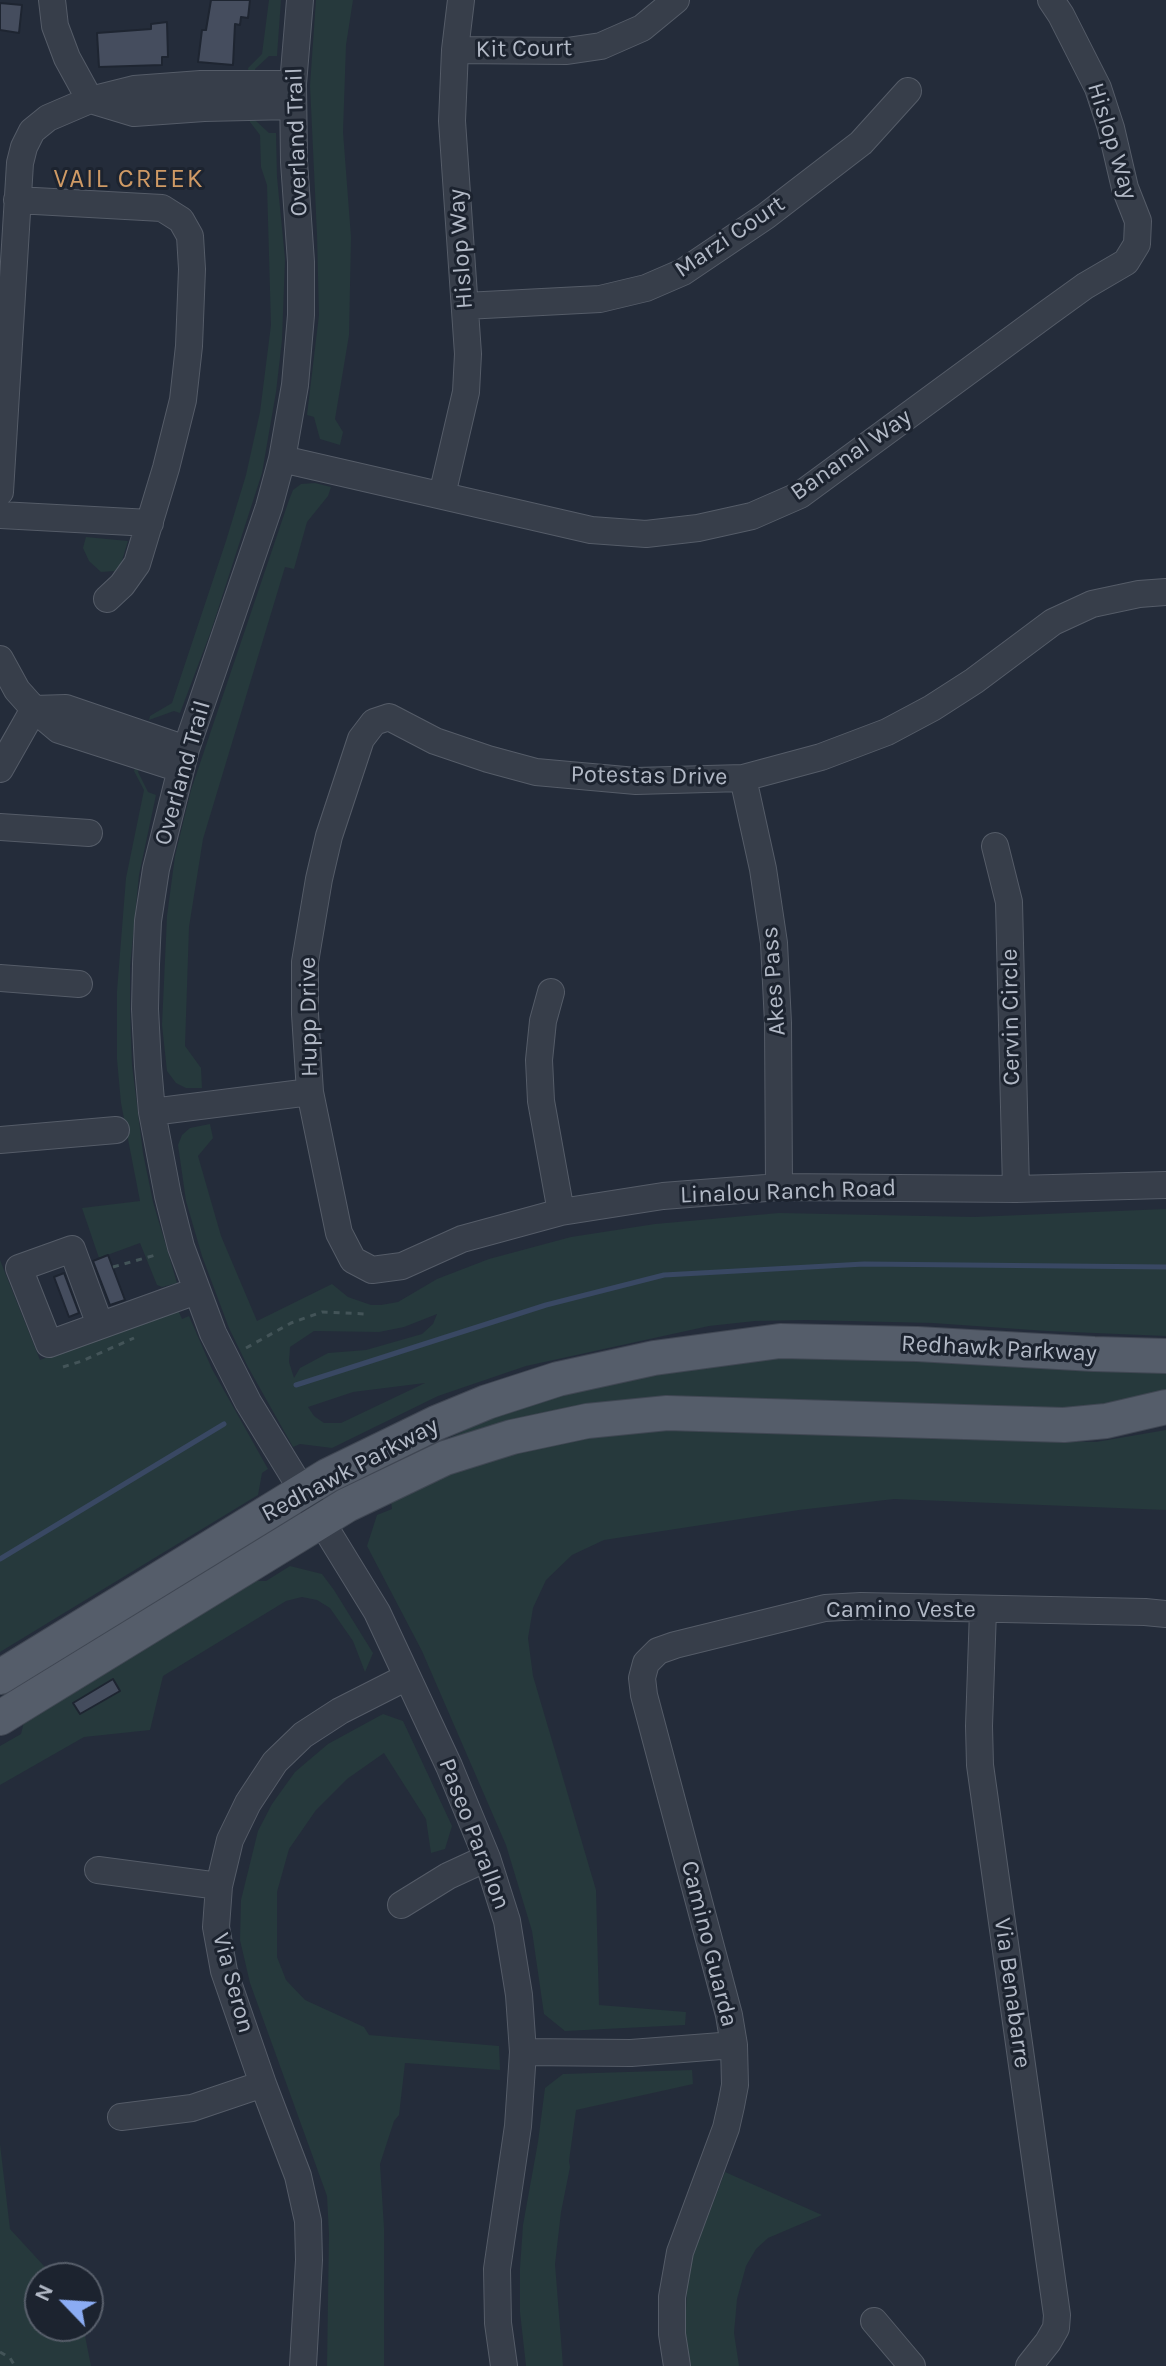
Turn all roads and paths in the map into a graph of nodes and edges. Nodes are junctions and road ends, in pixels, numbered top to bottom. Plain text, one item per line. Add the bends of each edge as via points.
1 (52, 0) edge
2 (300, 0) edge
3 (461, 0) edge
4 (676, 0) edge
5 (1051, 0) edge
6 (455, 50) junction
7 (908, 91) dead end
8 (90, 100) junction
9 (293, 101) junction
10 (17, 200) junction
11 (1137, 244) joint
12 (465, 306) junction
13 (282, 459) junction
14 (0, 492) edge
15 (442, 495) junction
16 (0, 515) edge
17 (150, 523) junction
18 (1166, 592) edge
19 (107, 599) dead end
20 (0, 659) edge
21 (34, 709) junction
22 (356, 753) joint
23 (183, 759) junction
24 (0, 769) edge
25 (743, 778) junction
26 (0, 827) edge
27 (89, 833) dead end
28 (995, 846) dead end
29 (0, 978) edge
30 (79, 984) dead end
31 (551, 992) dead end
32 (310, 1092) junction
33 (152, 1112) junction
34 (116, 1130) dead end
35 (0, 1140) edge
36 (1166, 1185) edge
37 (779, 1187) junction
38 (1016, 1189) junction
39 (561, 1212) junction
40 (163, 1253) dead end
41 (113, 1267) dead end
42 (372, 1270) joint
43 (196, 1291) junction
44 (366, 1314) dead end
45 (100, 1325) dead end
46 (243, 1349) dead end
47 (1166, 1356) edge
48 (1166, 1407) edge
49 (302, 1492) junction
50 (320, 1521) junction
51 (983, 1610) junction
52 (1166, 1614) edge
53 (646, 1663) joint
54 (0, 1677) edge
55 (407, 1677) junction
56 (0, 1718) edge
57 (487, 1858) junction
58 (98, 1870) dead end
59 (219, 1886) junction
60 (401, 1905) dead end
61 (734, 2045) junction
62 (523, 2052) junction
63 (263, 2084) junction
64 (121, 2117) dead end
65 (874, 2321) dead end
66 (0, 2352) edge
67 (15, 2366) edge
68 (303, 2366) edge
69 (504, 2366) edge
70 (677, 2366) edge
71 (912, 2366) edge
72 (1029, 2366) edge

1 - 8 street via 67,58
2 - 9 street, Overland Trail
3 - 6 street, Hislop Way
4 - 6 street, Kit Court via 642,28 601,46 567,51
5 - 11 street, Hislop Way via 1098,88 1138,221
6 - 12 street, Hislop Way via 452,121
7 - 12 street, Marzi Court via 861,143 683,272 600,299
8 - 9 street via 134,113 203,96
8 - 10 street via 32,131 20,163
9 - 13 street, Overland Trail via 301,315
10 - 14 street
10 - 17 street via 162,208 181,220 190,236 183,400
11 - 15 street, Bananal Way via 1126,262 1085,286 841,467 800,495 752,516 646,534 591,530
12 - 15 street, Hislop Way via 466,392
13 - 15 street, Bananal Way
13 - 23 street, Overland Trail
16 - 17 street
17 - 19 street via 137,564
18 - 25 street, Potestas Drive via 1092,604 1053,622 974,681 887,732
20 - 21 street
21 - 23 street via 66,708 102,732
21 - 24 street
22 - 25 street, Potestas Drive via 374,722 389,717 435,741 536,772 636,781
22 - 32 street, Hupp Drive via 329,836 305,962
23 - 33 street, Overland Trail via 148,921 145,1009
25 - 37 street, Akes Pass via 774,943
26 - 27 street
28 - 38 street, Cervin Circle via 1009,902
29 - 30 street
31 - 39 street via 539,1060
32 - 33 street
32 - 42 street, Hupp Drive via 339,1233 353,1260
33 - 43 street, Overland Trail via 168,1196
34 - 35 street
36 - 38 street, Linalou Ranch Road
37 - 38 street, Linalou Ranch Road
37 - 39 street, Linalou Ranch Road via 663,1196
39 - 42 street, Linalou Ranch Road via 462,1239 402,1266
40 - 41 path
43 - 45 street
43 - 49 street, Overland Trail via 248,1402
44 - 46 path via 322,1312
47 - 49 main road, Redhawk Parkway via 780,1341 654,1358 558,1379 487,1402 387,1445
48 - 50 main road, Redhawk Parkway via 1064,1425 667,1413 587,1421 445,1458
49 - 50 street, Overland Trail
49 - 54 main road, Redhawk Parkway
50 - 55 street, Paseo Parallon via 377,1612
50 - 56 main road, Redhawk Parkway
51 - 52 street, Camino Veste
51 - 53 street, Camino Veste via 825,1608 675,1645
51 - 72 street, Via Benabarre via 980,1765 1057,2315 1056,2328
53 - 61 street, Camino Guarda via 644,1695
55 - 57 street, Paseo Parallon
55 - 59 street, Via Seron via 303,1735 275,1762 230,1840
57 - 60 street
57 - 62 street, Paseo Parallon via 507,1921
58 - 59 street
59 - 63 street, Via Seron via 216,1927 224,1971
61 - 62 street via 631,2053
61 - 70 street, Camino Guarda via 735,2085 728,2117 680,2252 672,2297
62 - 69 street, Paseo Parallon via 497,2269
63 - 64 street via 192,2108
63 - 68 street, Via Seron via 298,2176 308,2221
65 - 71 street
66 - 67 path

